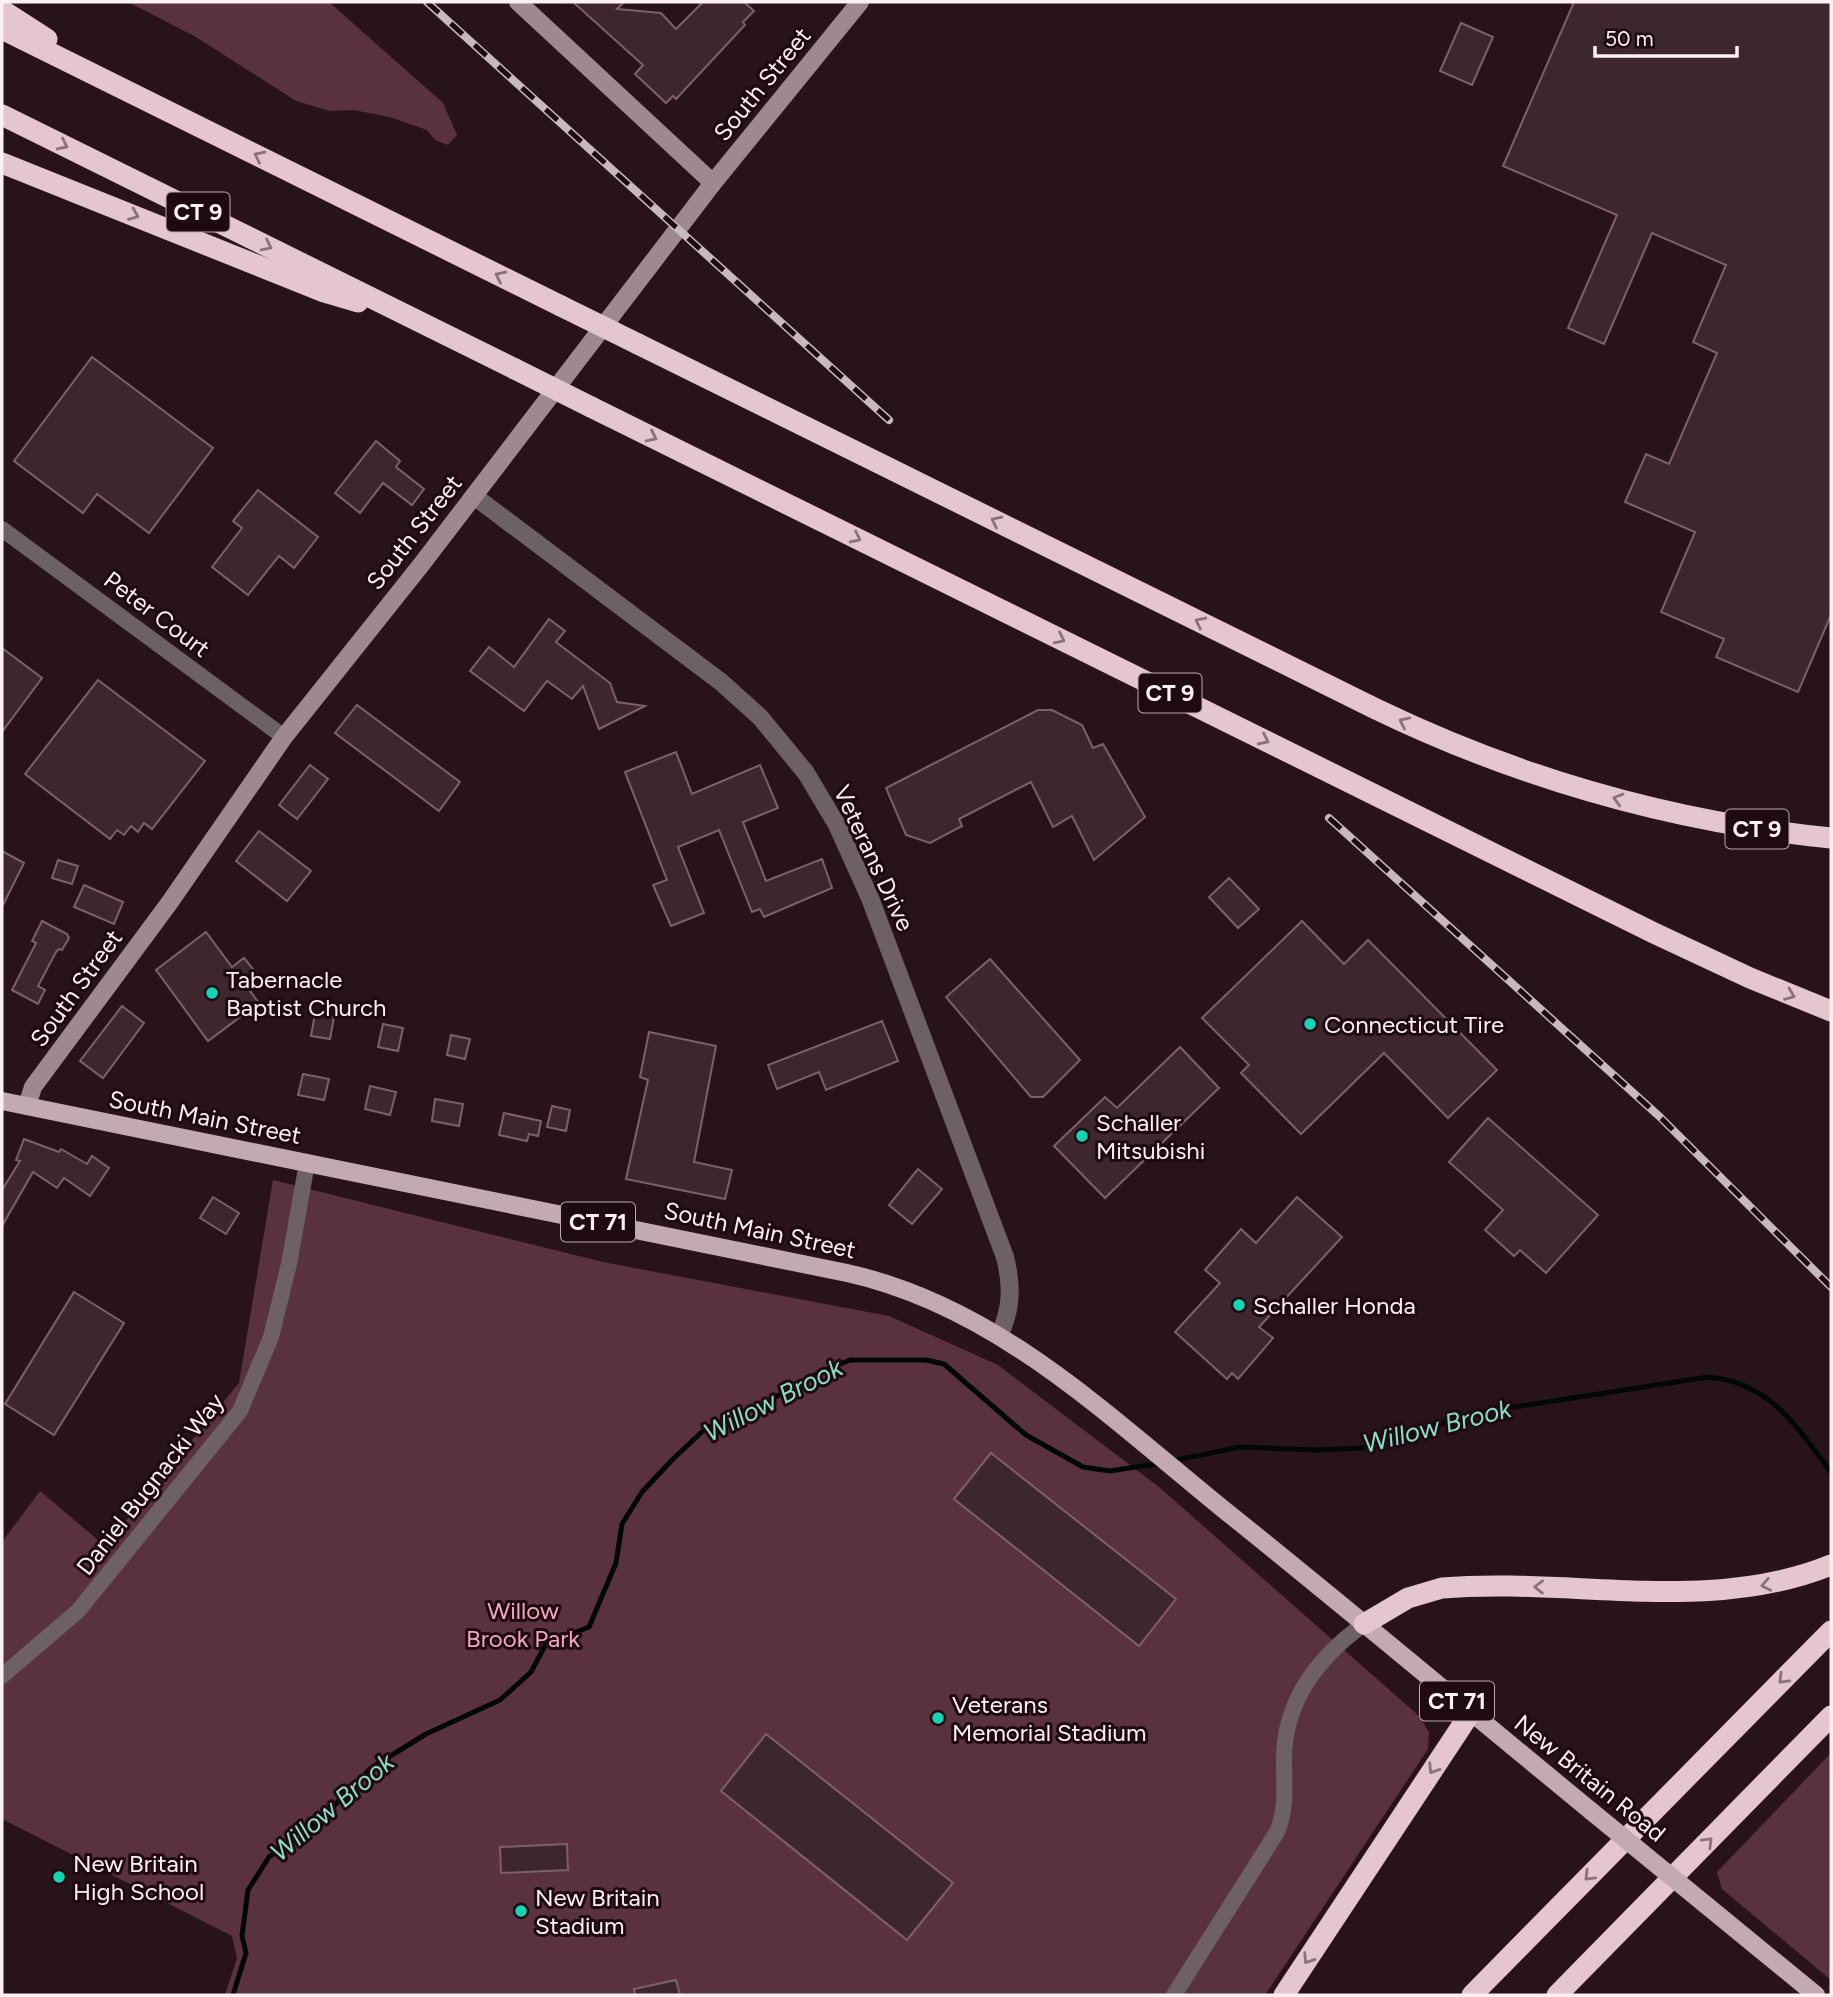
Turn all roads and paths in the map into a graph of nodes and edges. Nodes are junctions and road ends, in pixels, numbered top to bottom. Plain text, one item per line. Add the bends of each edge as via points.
1 (518, 2) edge
2 (860, 2) edge
3 (2, 10) edge
4 (2, 29) edge
5 (81, 68) junction
6 (2, 115) edge
7 (2, 163) edge
8 (713, 183) junction
9 (394, 309) junction
10 (474, 496) junction
11 (2, 529) edge
12 (284, 737) junction
13 (1831, 838) edge
14 (1831, 1011) edge
15 (2, 1101) edge
16 (27, 1106) junction
17 (307, 1163) junction
18 (1000, 1334) junction
19 (1204, 1493) joint
20 (1831, 1565) edge
21 (1364, 1624) junction
22 (1831, 1631) edge
23 (2, 1676) edge
24 (1471, 1712) junction
25 (1831, 1716) edge
26 (1174, 1995) edge
27 (1284, 1995) edge
28 (1472, 1995) edge
29 (1557, 1995) edge
30 (1816, 1995) edge

1 - 8 main road
2 - 8 main road, South Street
3 - 5 highway
4 - 5 highway, CT 9
13 -> 5 highway, CT 9, bridge via 1684,816 1528,771 1405,723
6 -> 9 highway, CT 9
7 -> 9 highway via 324,292
8 - 10 main road, South Street
9 -> 14 highway, CT 9, bridge via 1749,978
10 - 12 main road, South Street
10 - 18 street, Veterans Drive via 743,700 785,746 822,798 870,898 1005,1256 1012,1295
11 - 12 street, Peter Court
12 - 16 main road, South Street via 183,884 33,1087
15 - 16 main road, South Main Street / CT 71
16 - 17 main road, South Main Street / CT 71
17 - 18 main road, South Main Street / CT 71 via 859,1275 941,1303
17 - 23 street, Daniel Bugnacki Way via 271,1337 240,1411 78,1611
18 - 19 main road, South Main Street / CT 71
19 - 21 main road, New Britain Road / CT 71
20 -> 21 highway via 1791,1579 1742,1588 1442,1588 1408,1598
21 - 24 main road, New Britain Road / CT 71
21 - 26 street via 1329,1654 1297,1695 1285,1734 1285,1802 1279,1828
22 -> 28 highway
24 -> 27 highway
24 - 30 main road, New Britain Road / CT 71, bridge
29 -> 25 highway

